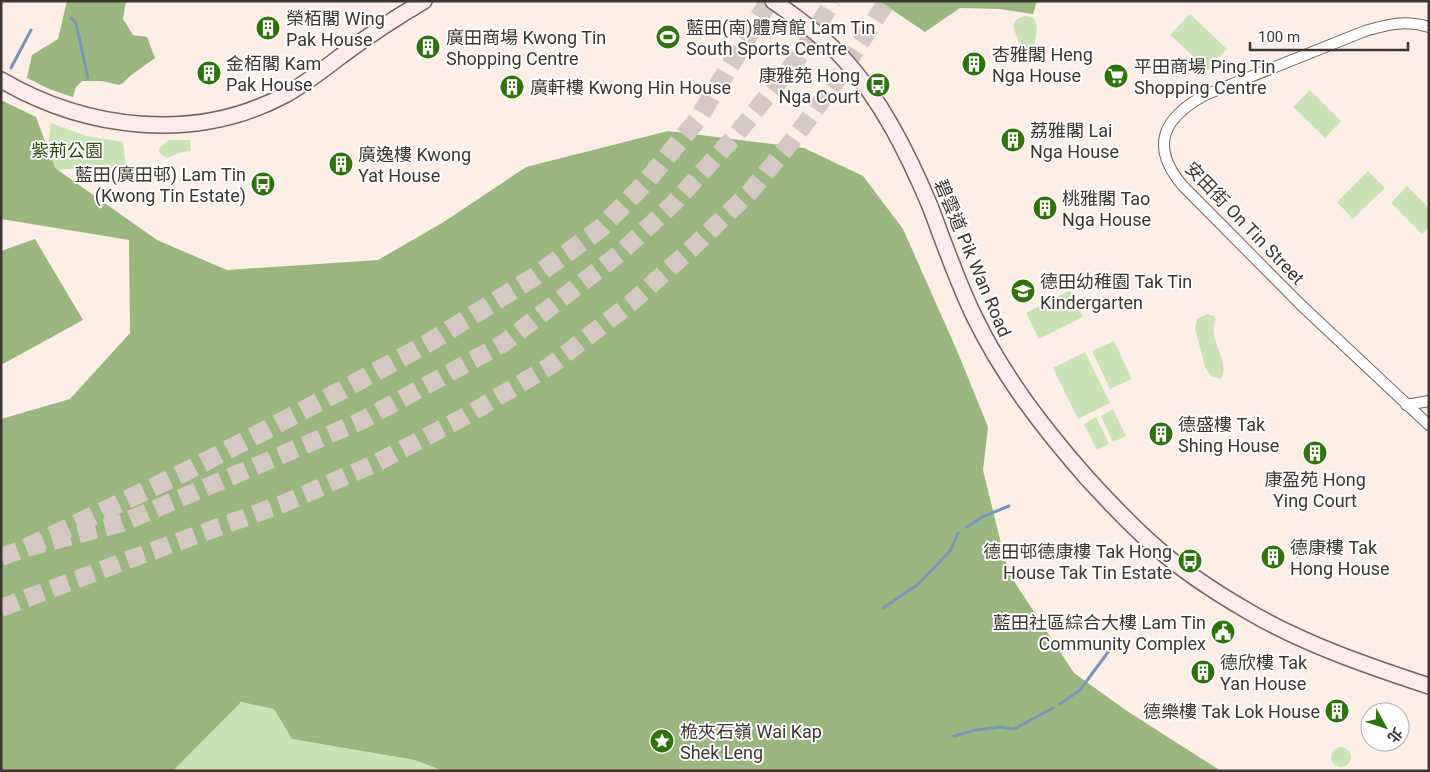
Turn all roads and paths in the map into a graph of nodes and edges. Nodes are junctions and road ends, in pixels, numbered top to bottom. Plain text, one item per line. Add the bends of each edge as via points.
1 (424, 1) edge
2 (773, 1) edge
3 (1429, 27) edge
4 (1, 80) edge
5 (1429, 401) edge
6 (1406, 405) junction
7 (1429, 425) edge
8 (1429, 686) edge

1 - 4 main road via 287,94 238,114 192,124 141,125 102,120 44,102
2 - 8 main road, 碧雲道 Pik Wan Road via 832,47 871,94 917,177 955,274 990,347 1037,418 1109,503 1164,555 1247,611 1344,656
3 - 6 street, 安田街 On Tin Street via 1409,22 1365,31 1205,95 1176,115 1164,140 1165,156 1183,186
5 - 6 street
6 - 7 street, 安田街 On Tin Street

